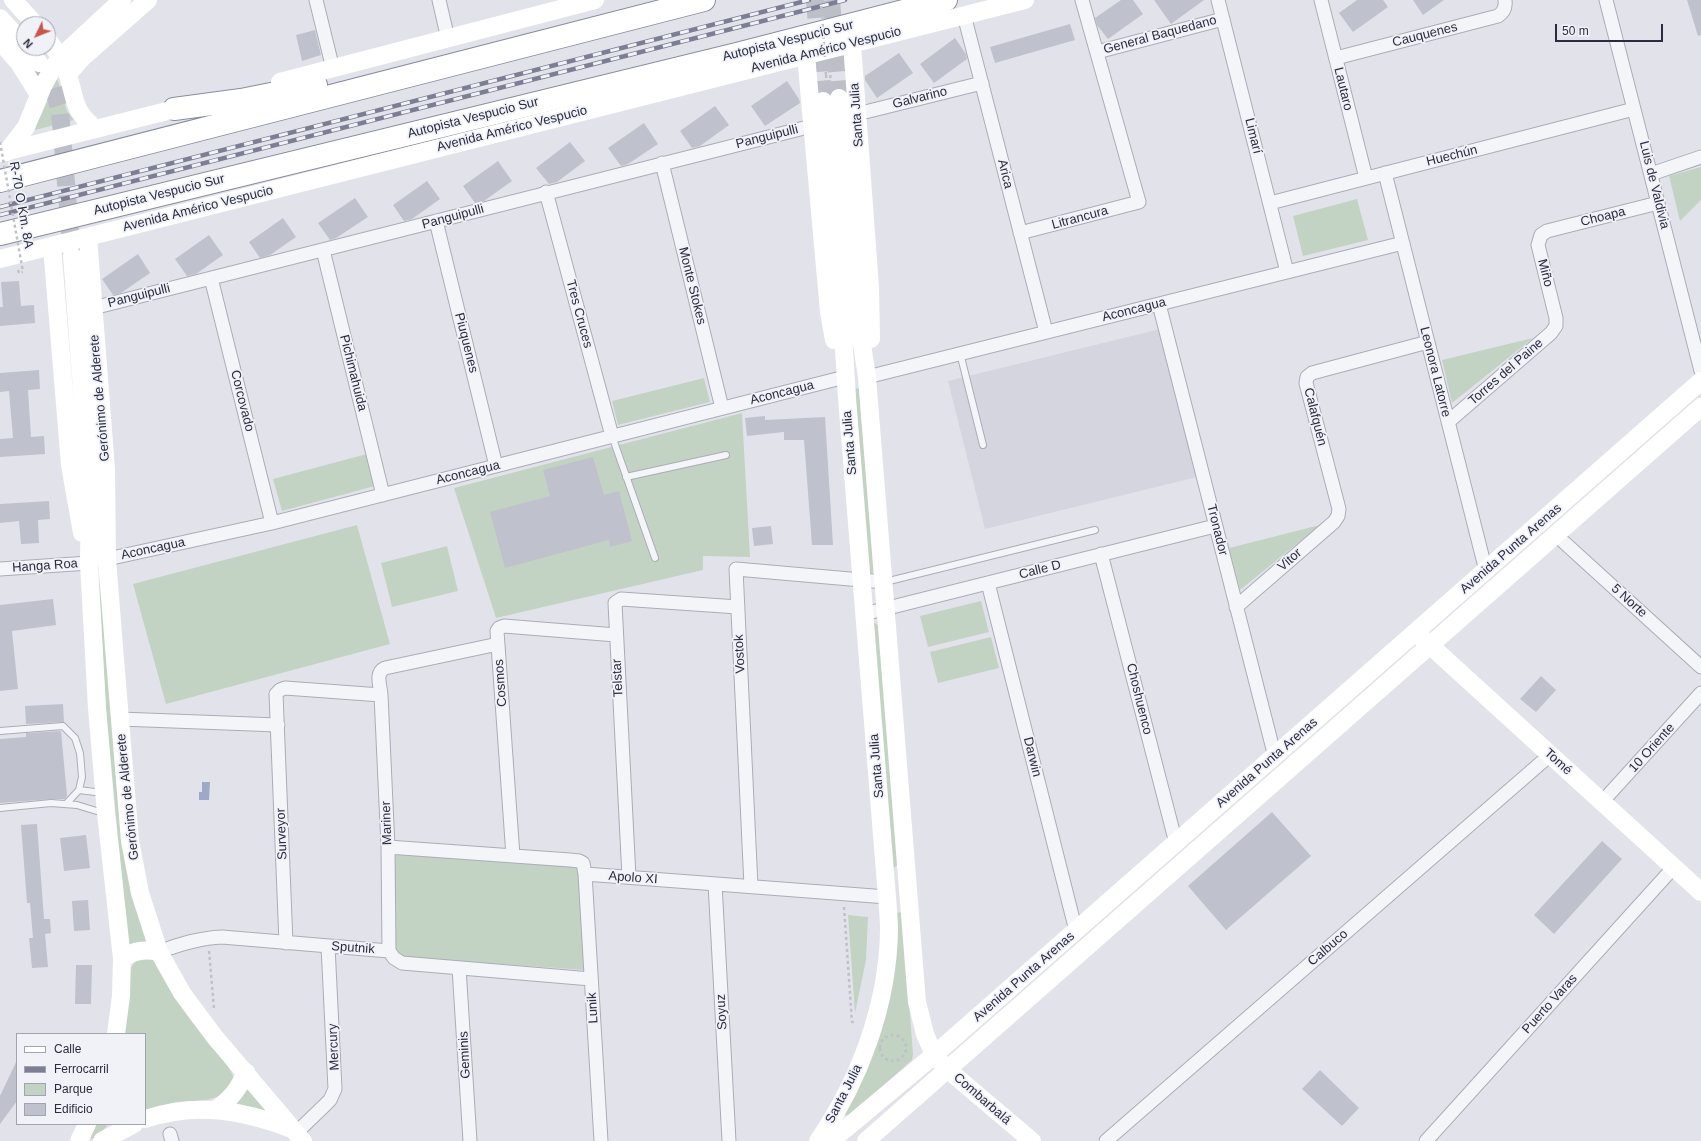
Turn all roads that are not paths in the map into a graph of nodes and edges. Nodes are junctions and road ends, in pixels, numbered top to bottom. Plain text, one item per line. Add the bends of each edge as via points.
1 (13, 0) edge
2 (122, 0) edge
3 (148, 0) edge
4 (316, 0) edge
5 (439, 0) edge
6 (595, 0) edge
7 (704, 0) edge
8 (946, 0) edge
9 (1025, 0) edge
10 (1082, 0) edge
11 (1218, 0) edge
12 (1322, 0) edge
13 (1606, 0) edge
14 (1505, 1) edge
15 (556, 5) edge
16 (964, 15) junction
17 (28, 16) edge
18 (0, 18) edge
19 (1223, 19) junction
20 (16, 35) edge
21 (448, 39) junction
22 (0, 41) edge
23 (852, 44) junction
24 (56, 52) edge
25 (1097, 52) junction
26 (806, 55) junction
27 (33, 56) edge
28 (60, 58) junction
29 (1336, 58) junction
30 (463, 62) junction
31 (39, 63) tunnel mouth
32 (333, 69) junction
33 (68, 74) junction
34 (982, 83) junction
35 (39, 95) junction
36 (174, 109) junction
37 (1634, 109) junction
38 (857, 114) junction
39 (812, 126) junction
40 (96, 129) junction
41 (2, 149) edge
42 (1701, 157) edge
43 (662, 163) junction
44 (1385, 173) junction
45 (1651, 174) junction
46 (1366, 178) junction
47 (0, 181) edge
48 (546, 192) junction
49 (1270, 203) junction
50 (1658, 203) junction
51 (436, 221) junction
52 (1547, 232) joint
53 (1020, 233) junction
54 (0, 234) edge
55 (88, 237) junction
56 (1402, 243) junction
57 (52, 246) junction
58 (323, 250) junction
59 (72, 255) tunnel mouth
60 (0, 259) edge
61 (1287, 272) junction
62 (211, 278) junction
63 (1159, 304) junction
64 (93, 308) junction
65 (1556, 318) joint
66 (1046, 332) junction
67 (1428, 342) junction
68 (960, 354) junction
69 (1701, 371) edge
70 (845, 377) junction
71 (866, 377) junction
72 (1701, 381) edge
73 (1701, 407) edge
74 (722, 408) junction
75 (1448, 422) junction
76 (612, 436) junction
77 (983, 445) dead end
78 (726, 455) dead end
79 (496, 466) junction
80 (626, 477) junction
81 (383, 495) junction
82 (90, 497) junction
83 (1338, 509) joint
84 (272, 523) junction
85 (1215, 526) junction
86 (1095, 530) dead end
87 (1556, 535) junction
88 (1101, 554) junction
89 (655, 558) dead end
90 (107, 560) junction
91 (89, 563) junction
92 (0, 569) edge
93 (1486, 571) junction
94 (861, 580) junction
95 (884, 582) junction
96 (988, 583) junction
97 (738, 607) junction
98 (1236, 607) junction
99 (886, 608) junction
100 (864, 614) junction
101 (1416, 633) junction
102 (616, 635) junction
103 (498, 644) junction
104 (1430, 646) junction
105 (1701, 667) edge
106 (1701, 693) edge
107 (381, 695) junction
108 (120, 719) junction
109 (278, 724) junction
110 (0, 731) edge
111 (1550, 755) junction
112 (1274, 757) junction
113 (79, 790) junction
114 (104, 794) junction
115 (1602, 802) junction
116 (66, 804) junction
117 (0, 808) edge
118 (106, 814) junction
119 (1176, 843) junction
120 (388, 847) junction
121 (513, 856) junction
122 (1674, 867) junction
123 (585, 874) junction
124 (629, 877) junction
125 (715, 884) junction
126 (751, 886) junction
127 (1701, 892) edge
128 (888, 896) junction
129 (1076, 931) junction
130 (286, 943) junction
131 (328, 946) junction
132 (389, 951) junction
133 (159, 952) junction
134 (122, 959) junction
135 (459, 968) junction
136 (591, 979) junction
137 (116, 1033) edge
138 (934, 1055) junction
139 (947, 1069) junction
140 (246, 1072) junction
141 (215, 1110) junction
142 (146, 1119) edge
143 (87, 1125) edge
144 (125, 1125) edge
145 (297, 1134) edge
146 (79, 1141) edge
147 (102, 1141) edge
148 (470, 1141) edge
149 (601, 1141) edge
150 (729, 1141) edge
151 (818, 1141) edge
152 (831, 1141) edge
153 (866, 1141) edge
154 (1032, 1141) edge
155 (1106, 1141) edge
156 (1426, 1141) edge

1 - 17 main road
2 - 28 main road
3 - 33 main road via 82,58
4 - 32 street
5 - 21 street
6 - 15 main road
7 - 30 highway
8 - 54 highway, Autopista Vespucio Sur via 737,54
9 - 16 main road, Avenida Américo Vespucio
10 - 25 street
11 - 19 street, Limarí
12 - 29 street, Lautaro
13 - 37 street, Luis de Valdivia
14 - 29 street, Cauquenes via 1503,11 1498,16
15 - 21 main road
16 - 23 main road, Avenida Américo Vespucio
16 - 34 street, Arica
18 - 20 main road
19 - 25 street, General Baquedano
19 - 49 street, Limarí
21 - 32 main road
22 - 35 main road via 20,63
23 - 26 main road, Avenida Américo Vespucio
23 - 38 main road, Santa Julia
24 - 28 main road
25 - 53 street, Litrancura via 1139,202
26 - 39 main road, Santa Julia
26 - 55 main road, Avenida Américo Vespucio
27 - 31 main road
28 - 33 main road
28 - 35 main road
29 - 46 street, Lautaro
30 - 36 highway via 395,68 241,100
30 - 47 highway
32 - 36 main road
33 - 40 main road via 76,106
34 - 38 street, Galvarino
34 - 53 street, Arica
35 - 41 main road via 26,127
36 - 40 main road
37 - 44 street, Huechún
37 - 45 street, Luis de Valdivia
38 - 71 main road, Santa Julia via 872,311 870,356
39 - 43 street, Panguipulli
39 - 70 main road, Santa Julia via 829,312 834,343
40 - 41 main road
42 - 45 street
43 - 48 street, Panguipulli
43 - 74 street, Monte Stokes
44 - 46 street, Huechún
44 - 56 street, Leonora Latorre
45 - 50 street, Luis de Valdivia
46 - 49 street, Huechún
48 - 51 street, Panguipulli
48 - 76 street, Tres Cruces
49 - 61 street, Limarí
50 - 52 street, Choapa
50 - 69 street, Luis de Valdivia
51 - 58 street, Panguipulli
51 - 79 street, Piuquenes
52 - 65 street, Miño via 1541,235 1538,245
53 - 66 street, Arica
55 - 57 main road, Avenida Américo Vespucio
55 - 64 main road, Gerónimo de Alderete
56 - 61 street, Aconcagua
56 - 67 street, Leonora Latorre
57 - 60 main road, Avenida Américo Vespucio
57 - 91 main road, Gerónimo de Alderete via 70,465
58 - 62 street, Panguipulli
58 - 81 street, Pichimahuida
59 - 82 main road, Gerónimo de Alderete
61 - 63 street, Aconcagua
62 - 64 street, Panguipulli
62 - 84 street, Corcovado
63 - 66 street, Aconcagua
63 - 85 street, Tronador
64 - 90 main road, Gerónimo de Alderete via 106,469
65 - 75 street, Torres del Paine via 1554,330
66 - 68 street, Aconcagua
67 - 75 street, Leonora Latorre
67 - 83 street, Calafquén via 1312,373 1307,377 1306,383
68 - 71 street, Aconcagua
68 - 77 lane
70 - 71 main road, Santa Julia via 831,100
70 - 74 street, Aconcagua
70 - 94 main road, Santa Julia
71 - 95 main road, Santa Julia
72 - 93 main road, Avenida Punta Arenas
73 - 87 main road, Avenida Punta Arenas
74 - 76 street, Aconcagua
75 - 93 street, Leonora Latorre
76 - 79 street, Aconcagua
76 - 80 lane
78 - 80 lane
79 - 81 street, Aconcagua
80 - 89 lane
81 - 84 street, Aconcagua
82 - 90 main road, Gerónimo de Alderete
82 - 91 main road, Gerónimo de Alderete
83 - 98 street, Vitor via 1338,516 1334,522
84 - 90 street, Aconcagua
85 - 88 street, Calle D
85 - 98 street, Tronador
86 - 95 lane
87 - 104 main road, Avenida Punta Arenas
87 - 105 street, 5 Norte
88 - 96 street, Calle D
88 - 119 street, Choshuenco
90 - 91 street, Aconcagua
90 - 108 main road, Gerónimo de Alderete
91 - 92 street, Hanga Roa
91 - 114 main road, Gerónimo de Alderete
93 - 101 main road, Avenida Punta Arenas
94 - 95 street, Vostok
94 - 97 street, Vostok via 736,569
94 - 100 main road, Santa Julia
95 - 99 main road, Santa Julia
96 - 99 street, Calle D
96 - 129 street, Darwin
97 - 102 street, Telstar via 619,599 614,606
97 - 126 street, Vostok
98 - 112 street, Tronador
99 - 100 street, Calle D
99 - 138 main road, Santa Julia via 917,1002 925,1034
100 - 128 main road, Santa Julia
101 - 104 main road, Tomé
101 - 112 main road, Avenida Punta Arenas
102 - 103 street, Cosmos via 504,626 497,631
102 - 124 street, Telstar
103 - 107 street, Mariner via 380,670 378,674
103 - 121 street, Cosmos
104 - 111 main road, Tomé
104 - 139 main road, Avenida Punta Arenas
106 - 115 street, 10 Oriente
107 - 109 street, Surveyor via 285,688 276,694
107 - 120 street, Mariner
108 - 109 street
108 - 133 main road, Gerónimo de Alderete via 131,849 140,893
109 - 130 street, Surveyor
110 - 113 lane via 63,726 75,738 80,754 82,777
111 - 115 main road, Tomé
111 - 155 street, Calbuco
112 - 119 main road, Avenida Punta Arenas
113 - 114 lane
113 - 116 lane
114 - 118 main road, Gerónimo de Alderete
115 - 122 main road, Tomé
116 - 117 lane
116 - 118 lane
118 - 134 main road, Gerónimo de Alderete
119 - 129 main road, Avenida Punta Arenas
120 - 121 street
120 - 132 street, Mariner
121 - 123 street via 579,861 583,863
122 - 127 main road, Tomé
122 - 156 street, Puerto Varas
123 - 124 street, Apolo XI
123 - 136 street, Lunik
124 - 125 street, Apolo XI
125 - 126 street, Apolo XI
125 - 150 street, Soyuz
126 - 128 street, Apolo XI
128 - 151 main road, Santa Julia via 887,950 875,1020 857,1072
129 - 138 main road, Avenida Punta Arenas
130 - 131 street, Sputnik
130 - 133 street, Sputnik via 211,938 188,941
131 - 132 street, Sputnik
131 - 145 street, Mercury via 335,1089 330,1100
132 - 135 street, Sputnik via 402,963
133 - 134 main road via 142,950
133 - 140 main road, Gerónimo de Alderete via 198,1015
134 - 137 main road, Gerónimo de Alderete
135 - 136 street, Sputnik
135 - 148 street, Geminis
136 - 149 street, Lunik
138 - 139 main road, Combarbalá
138 - 152 main road, Avenida Punta Arenas
139 - 153 main road, Avenida Punta Arenas
139 - 154 main road, Combarbalá
140 - 141 main road via 234,1094
140 - 145 main road, Gerónimo de Alderete
141 - 142 main road via 179,1110
141 - 145 main road via 255,1116
143 - 146 main road
144 - 147 main road

